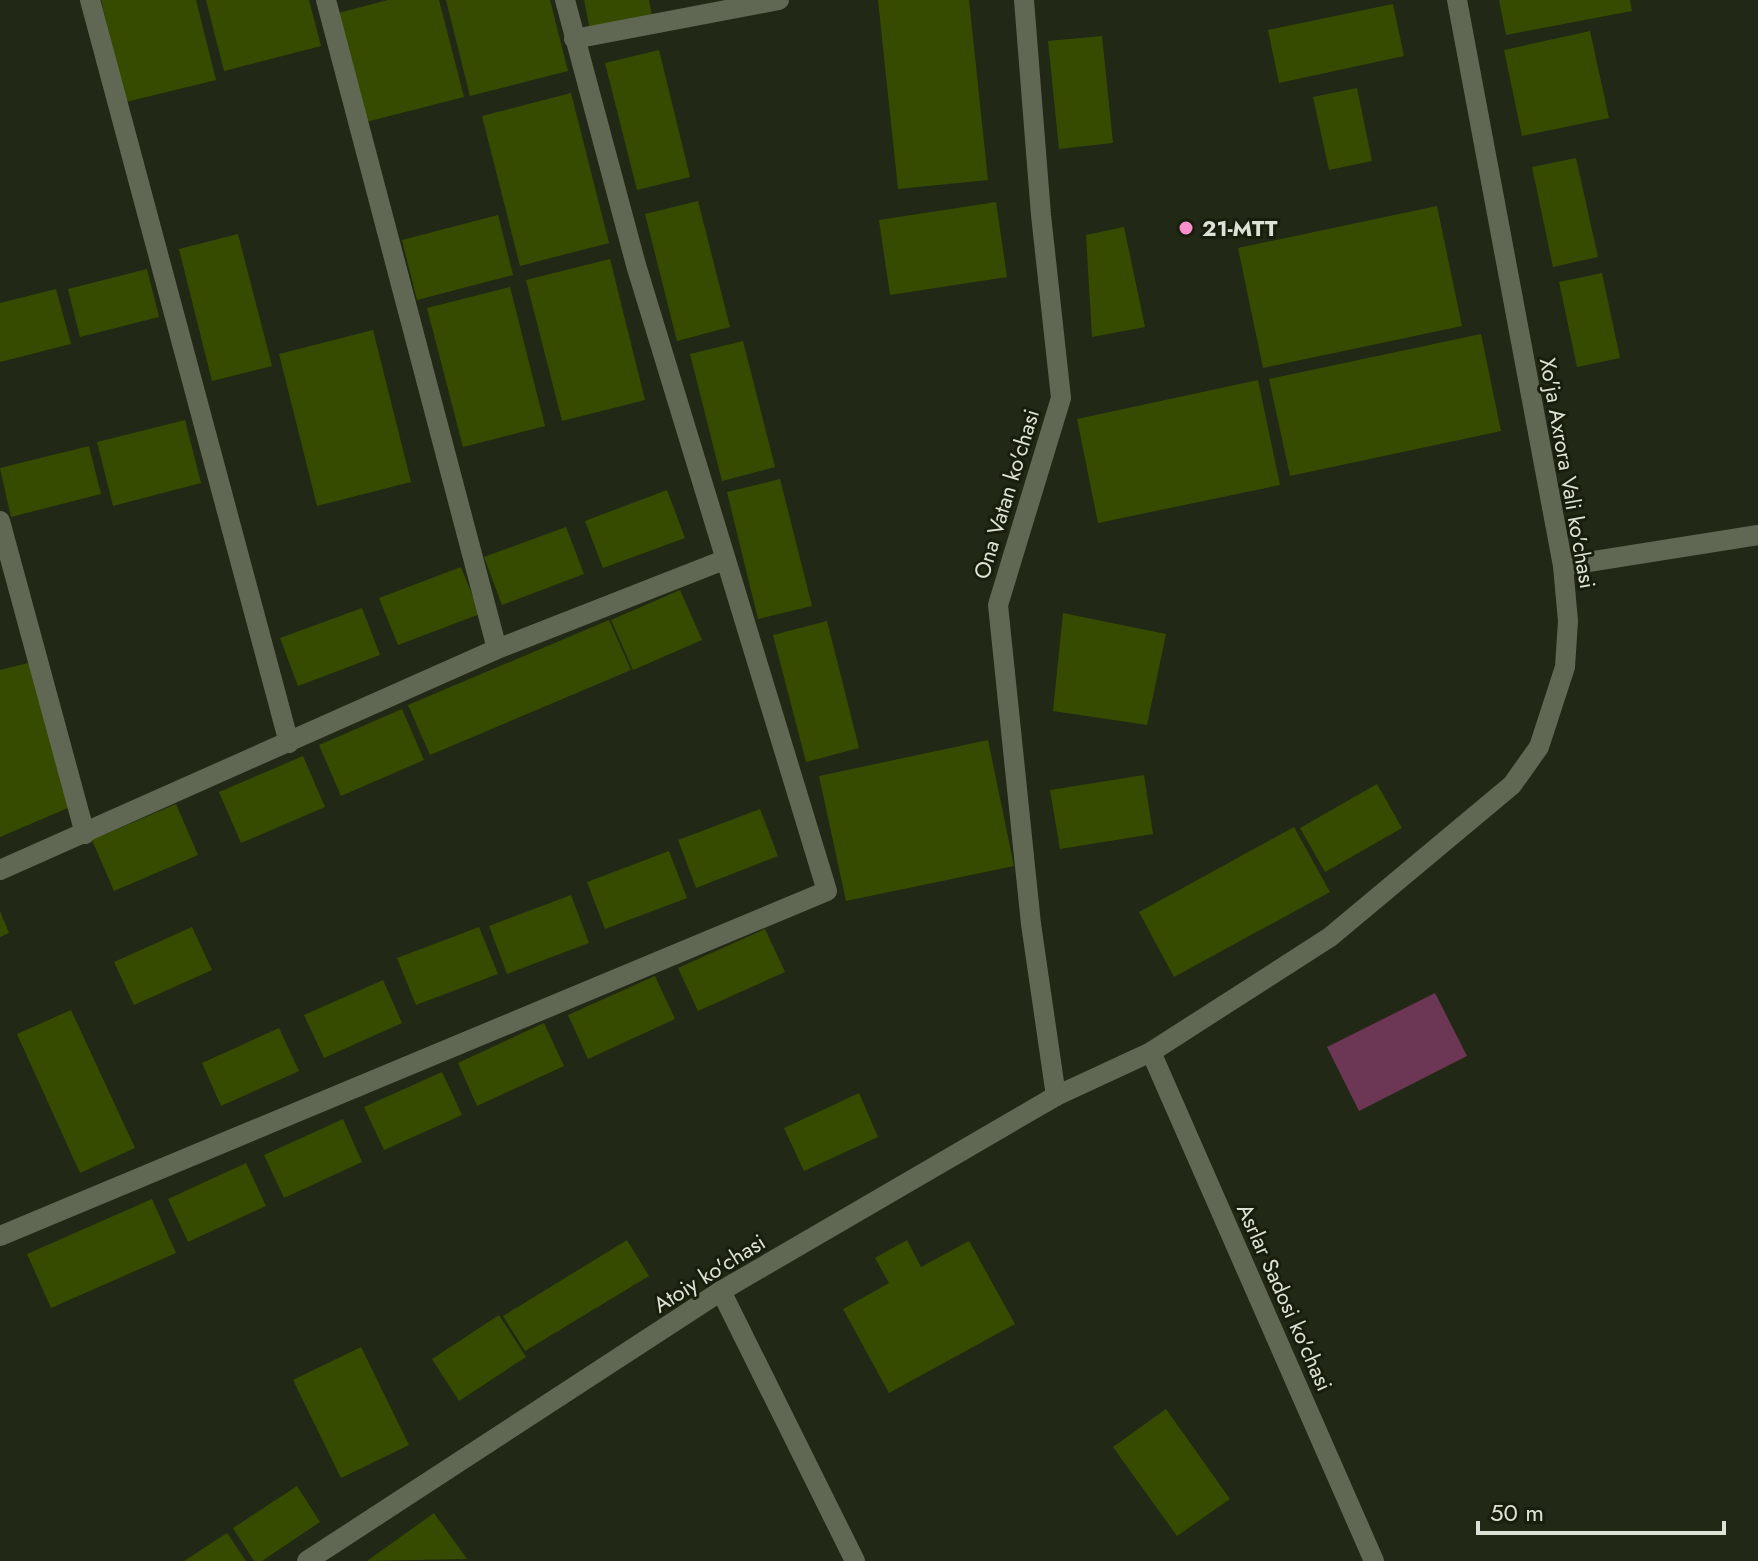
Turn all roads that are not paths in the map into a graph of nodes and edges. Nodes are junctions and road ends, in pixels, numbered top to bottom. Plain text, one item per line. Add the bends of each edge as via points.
1 (90, 0) edge
2 (326, 0) edge
3 (565, 0) edge
4 (779, 0) edge
5 (1024, 0) edge
6 (1457, 0) edge
7 (574, 39) junction
8 (0, 521) edge
9 (1758, 535) edge
10 (724, 560) junction
11 (1563, 566) junction
12 (497, 649) junction
13 (289, 743) junction
14 (85, 834) junction
15 (0, 870) edge
16 (1151, 1052) junction
17 (1056, 1096) junction
18 (0, 1236) edge
19 (721, 1291) junction
20 (307, 1561) edge
21 (855, 1561) edge
22 (1374, 1561) edge

1 - 13 street
2 - 12 street
3 - 7 street
4 - 7 street
5 - 17 street, Ona Vatan ko'chasi via 1061,398 998,605 1031,924
6 - 11 street, Xo'ja Axrora Vali ko'chasi
7 - 10 street
8 - 14 street
9 - 11 street
10 - 12 street
10 - 18 street via 827,891
11 - 16 street, Xo'ja Axrora Vali ko'chasi via 1565,667 1539,747 1512,785 1330,937
12 - 13 street
13 - 14 street
14 - 15 street
16 - 17 street, Atoiy ko'chasi
16 - 22 street, Asrlar Sadosi ko'chasi
17 - 19 street, Atoiy ko'chasi
19 - 20 street, Atoiy ko'chasi
19 - 21 street

